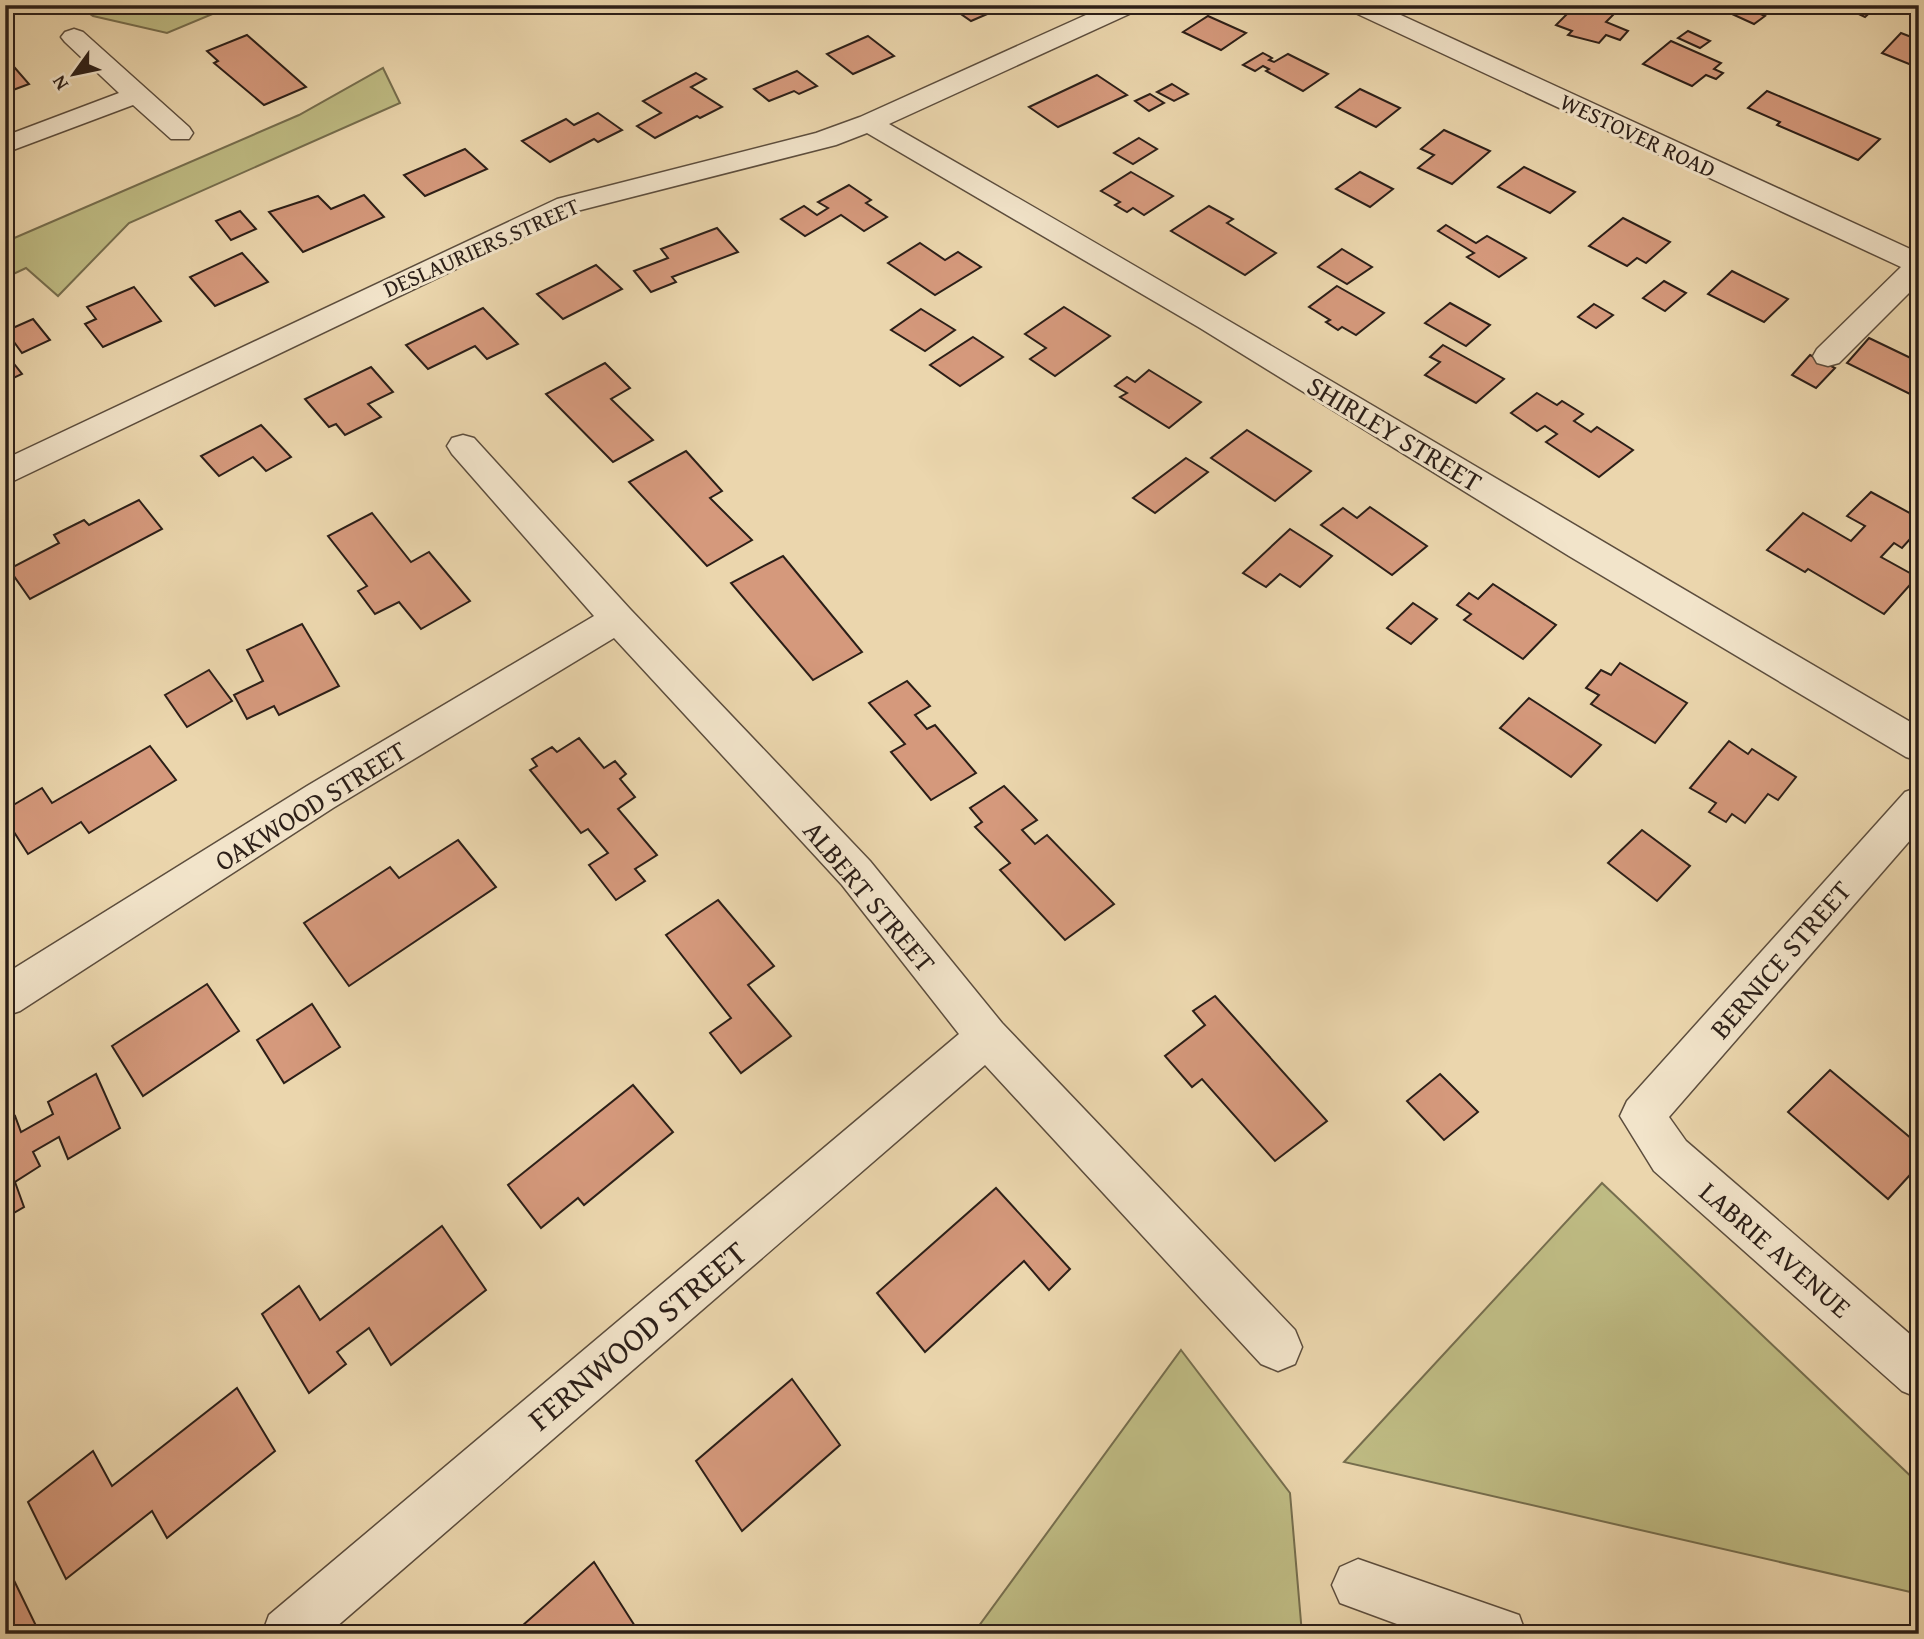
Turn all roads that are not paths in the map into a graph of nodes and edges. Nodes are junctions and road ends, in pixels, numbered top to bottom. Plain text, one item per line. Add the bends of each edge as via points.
1 (1129, 5) edge
2 (1358, 5) edge
3 (74, 37) dead end
4 (137, 95) junction
5 (869, 123) junction
6 (180, 133) dead end
7 (5, 145) edge
8 (1919, 265) edge
9 (1828, 356) dead end
10 (463, 446) dead end
11 (5, 473) edge
12 (618, 619) junction
13 (1919, 746) edge
14 (1919, 803) edge
15 (5, 997) edge
16 (987, 1037) junction
17 (1642, 1116) joint
18 (1278, 1347) dead end
19 (1919, 1374) edge
20 (1358, 1584) dead end
21 (288, 1634) edge
22 (1500, 1634) edge

1 - 5 street, DESLAURIERS STREET
2 - 8 street, WESTOVER ROAD
3 - 4 street
4 - 6 street
4 - 7 street
5 - 11 street, DESLAURIERS STREET via 825,139 567,205
5 - 13 street, SHIRLEY STREET via 1211,321
8 - 9 street
10 - 12 street, ALBERT STREET
12 - 15 street, OAKWOOD STREET via 320,797
12 - 16 street, ALBERT STREET via 856,873
14 - 17 street, BERNICE STREET
16 - 18 street, ALBERT STREET
16 - 21 street, FERNWOOD STREET
17 - 19 street, LABRIE AVENUE via 1670,1156
20 - 22 street

